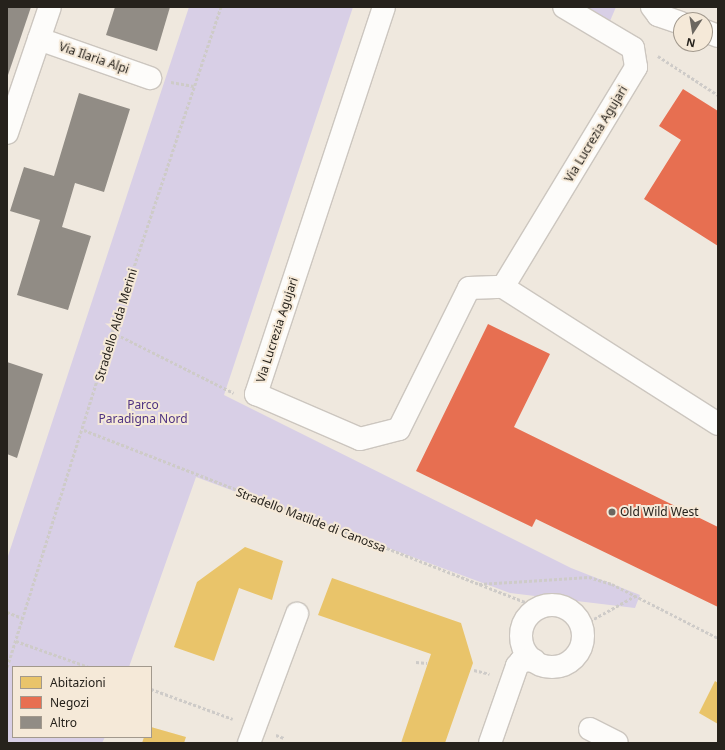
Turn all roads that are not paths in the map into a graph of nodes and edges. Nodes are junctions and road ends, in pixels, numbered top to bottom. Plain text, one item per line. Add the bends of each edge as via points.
1 (50, 7) edge
2 (384, 7) edge
3 (564, 7) edge
4 (652, 7) edge
5 (673, 20) edge
6 (39, 39) junction
7 (150, 78) dead end
8 (7, 132) edge
9 (503, 287) junction
10 (718, 424) edge
11 (297, 614) dead end
12 (534, 660) junction
13 (590, 729) dead end
14 (252, 735) edge
15 (490, 743) edge
16 (617, 743) edge

1 - 6 street
2 - 9 street, Via Lucrezia Agujari via 256,394 360,439 399,429 469,288
3 - 9 street, Via Lucrezia Agujari via 632,48 636,67
4 - 5 street via 658,15
6 - 7 street, Via Ilaria Alpi
6 - 8 street
9 - 10 street
11 - 14 street
12 - 12 street via 548,667 559,666 574,658 583,639 581,626 571,612 562,607 540,608 527,617 521,630 525,651
12 - 15 street via 521,660 517,666
13 - 16 street

